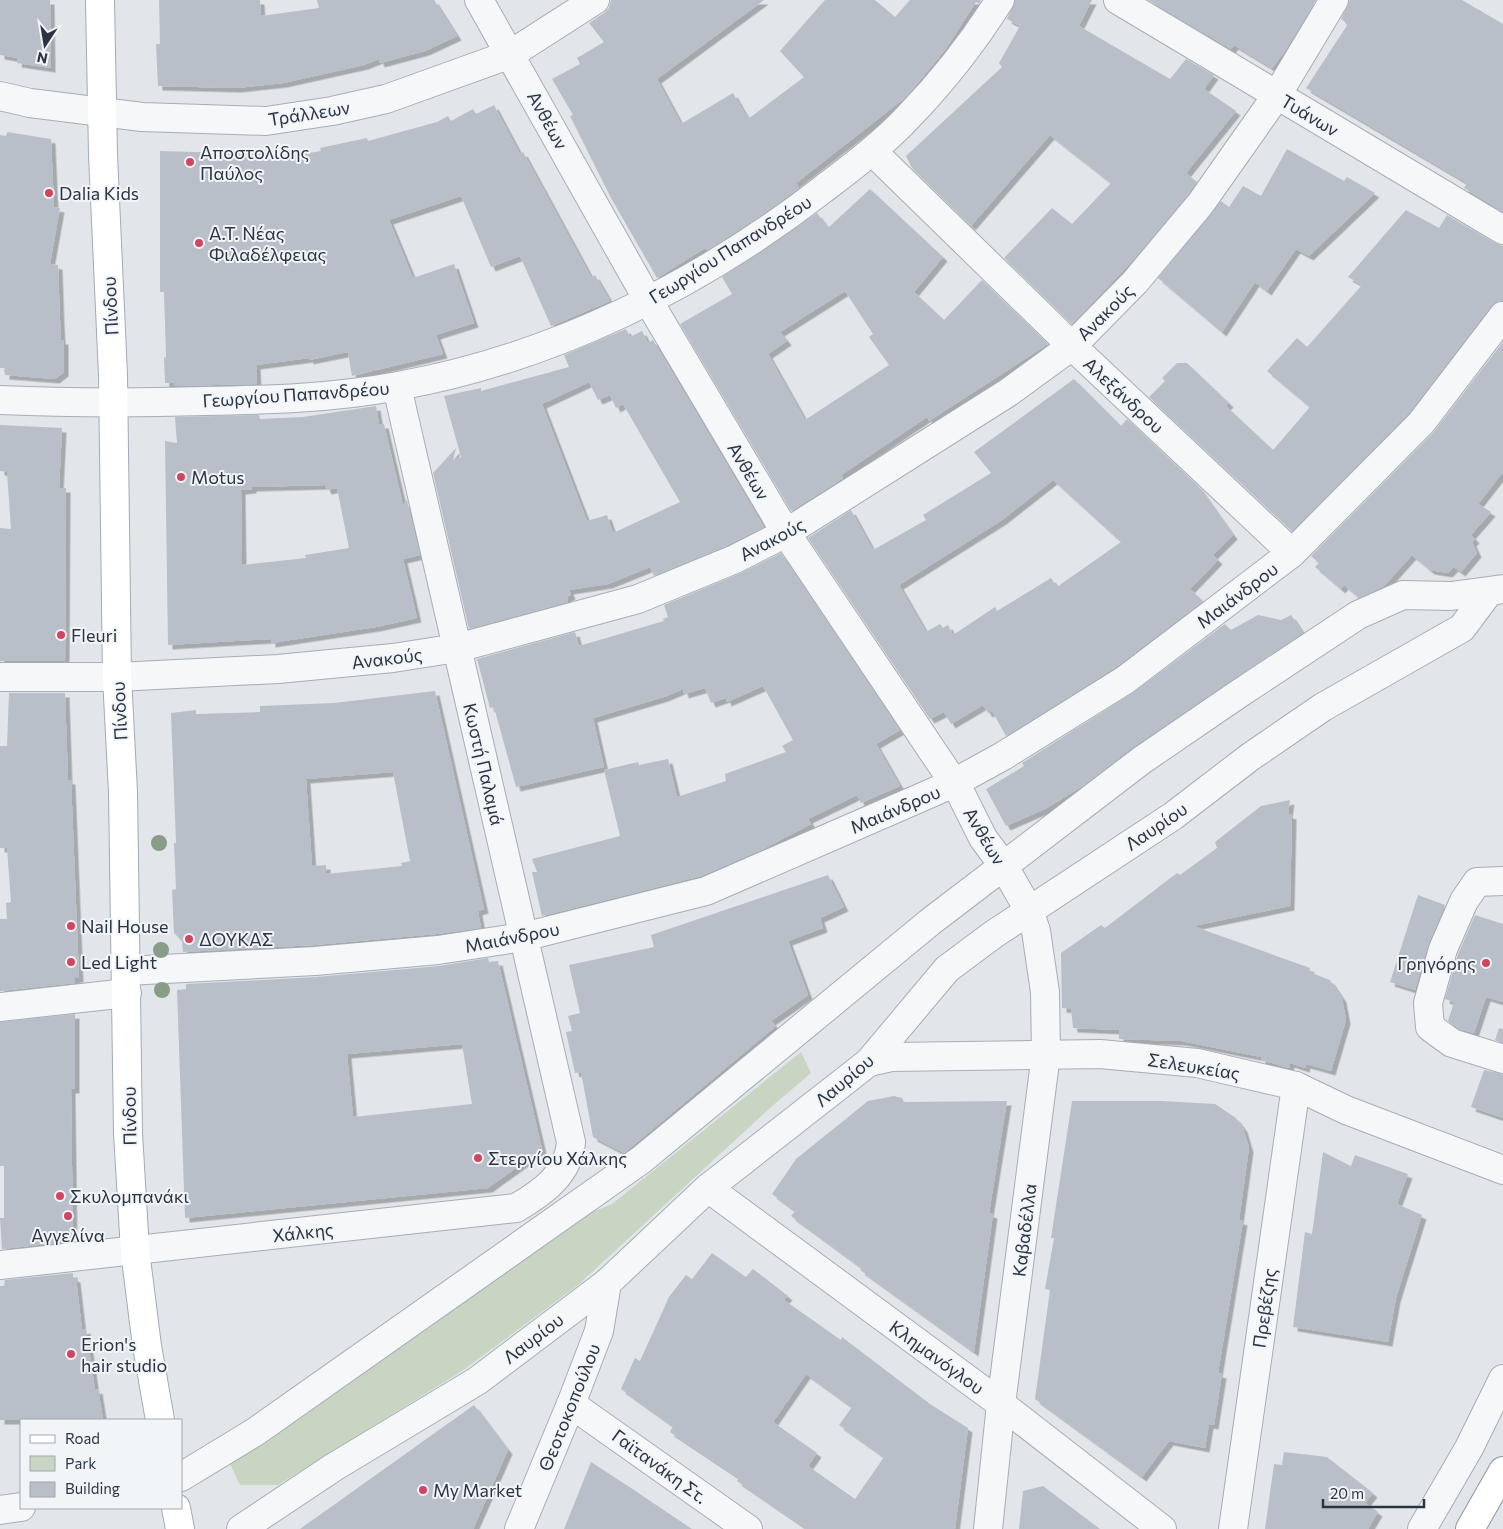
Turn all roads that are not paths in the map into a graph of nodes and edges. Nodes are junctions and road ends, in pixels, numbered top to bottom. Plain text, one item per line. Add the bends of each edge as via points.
1 (100, 0) edge
2 (479, 0) edge
3 (595, 0) edge
4 (1000, 0) edge
5 (1118, 0) edge
6 (1334, 0) edge
7 (511, 54) junction
8 (1277, 95) junction
9 (0, 96) edge
10 (102, 113) junction
11 (872, 152) junction
12 (1503, 230) edge
13 (648, 302) junction
14 (1503, 316) edge
15 (1072, 346) junction
16 (397, 386) junction
17 (0, 400) edge
18 (114, 402) junction
19 (786, 533) junction
20 (1292, 553) junction
21 (1496, 591) edge
22 (457, 648) junction
23 (0, 677) edge
24 (117, 677) junction
25 (952, 784) junction
26 (1003, 865) junction
27 (1503, 881) edge
28 (1032, 920) junction
29 (523, 937) junction
30 (127, 982) junction
31 (0, 1007) edge
32 (1046, 1054) junction
33 (1503, 1059) edge
34 (869, 1062) junction
35 (1296, 1086) junction
36 (571, 1142) joint
37 (1503, 1170) edge
38 (708, 1188) junction
39 (135, 1251) junction
40 (0, 1265) edge
41 (607, 1283) junction
42 (1503, 1379) edge
43 (572, 1404) junction
44 (1001, 1404) junction
45 (160, 1419) edge
46 (1503, 1471) edge
47 (182, 1476) edge
48 (20, 1507) edge
49 (176, 1509) edge
50 (0, 1510) edge
51 (180, 1529) edge
52 (242, 1529) edge
53 (519, 1529) edge
54 (748, 1529) edge
55 (988, 1529) edge
56 (1162, 1529) edge
57 (1233, 1529) edge
58 (1422, 1529) edge
59 (1470, 1529) edge

1 - 10 main road, Πίνδου
2 - 7 street, Ανθέων
3 - 7 street, Τράλλεων
4 - 11 street, Γεωργίου Παπανδρέου via 974,40 909,116
5 - 8 street, Τυάνων
6 - 8 street, Ανακούς
7 - 10 street, Τράλλεων via 386,100 266,121
7 - 13 street, Ανθέων
8 - 12 street, Τυάνων
8 - 15 street, Ανακούς via 1201,203 1135,282
9 - 10 street, Τράλλεων
10 - 18 main road, Πίνδου
11 - 13 street, Γεωργίου Παπανδρέου via 787,217
11 - 15 street, Αλεξάνδρου
13 - 16 street, Γεωργίου Παπανδρέου via 582,333 443,376
13 - 19 street, Ανθέων
14 - 20 street, Μαιάνδρου via 1421,423
15 - 19 street, Ανακούς via 1009,392
15 - 20 street, Αλεξάνδρου
16 - 18 street, Γεωργίου Παπανδρέου via 339,395
16 - 22 street, Κωστή Παλαμά
17 - 18 street, Γεωργίου Παπανδρέου
18 - 24 main road, Πίνδου
19 - 22 street, Ανακούς via 735,559 638,600
19 - 25 street, Ανθέων
20 - 25 street, Μαιάνδρου via 1124,680
21 - 26 street, Λαυρίου via 1452,596 1402,594 1358,615 1142,760
21 - 28 street, Λαυρίου via 1462,628 1323,707 1250,757
22 - 24 street, Ανακούς via 278,669
22 - 29 street, Κωστή Παλαμά
23 - 24 street, Ανακούς
24 - 30 main road, Πίνδου
25 - 26 street, Ανθέων via 960,792 983,838
25 - 29 street, Μαιάνδρου via 706,891
26 - 28 street, Ανθέων
26 - 47 street via 810,1018 641,1160 255,1432
27 - 33 street via 1477,882 1464,901 1443,949 1428,1003 1430,1027 1452,1043
28 - 32 street, Καβαδέλλα via 1045,992
28 - 34 street, Λαυρίου via 947,969
29 - 30 street, Μαιάνδρου via 438,950
29 - 36 street, Κωστή Παλαμά
30 - 31 street, Μαιάνδρου
30 - 39 main road, Πίνδου via 128,1133
32 - 34 street, Σελευκείας via 891,1057
32 - 35 street, Σελευκείας via 1100,1054 1197,1063
32 - 44 street, Καβαδέλλα
34 - 38 street, Λαυρίου
35 - 37 street, Σελευκείας via 1346,1110
35 - 57 street, Πρεβέζης
36 - 39 street, Χάλκης via 570,1155 544,1192 516,1208
38 - 41 street, Λαυρίου
38 - 44 street, Κλημανόγλου
39 - 40 street, Χάλκης
39 - 45 main road, Πίνδου
41 - 43 street, Θεοτοκοπούλου via 599,1331
41 - 52 street, Λαυρίου via 477,1381 334,1467
42 - 58 street via 1469,1448
43 - 53 street, Θεοτοκοπούλου
43 - 54 street, Γαϊτανάκη Στ.
44 - 55 street, Καβαδέλλα
44 - 56 street, Κλημανόγλου
46 - 59 main road
48 - 50 street
49 - 51 main road

